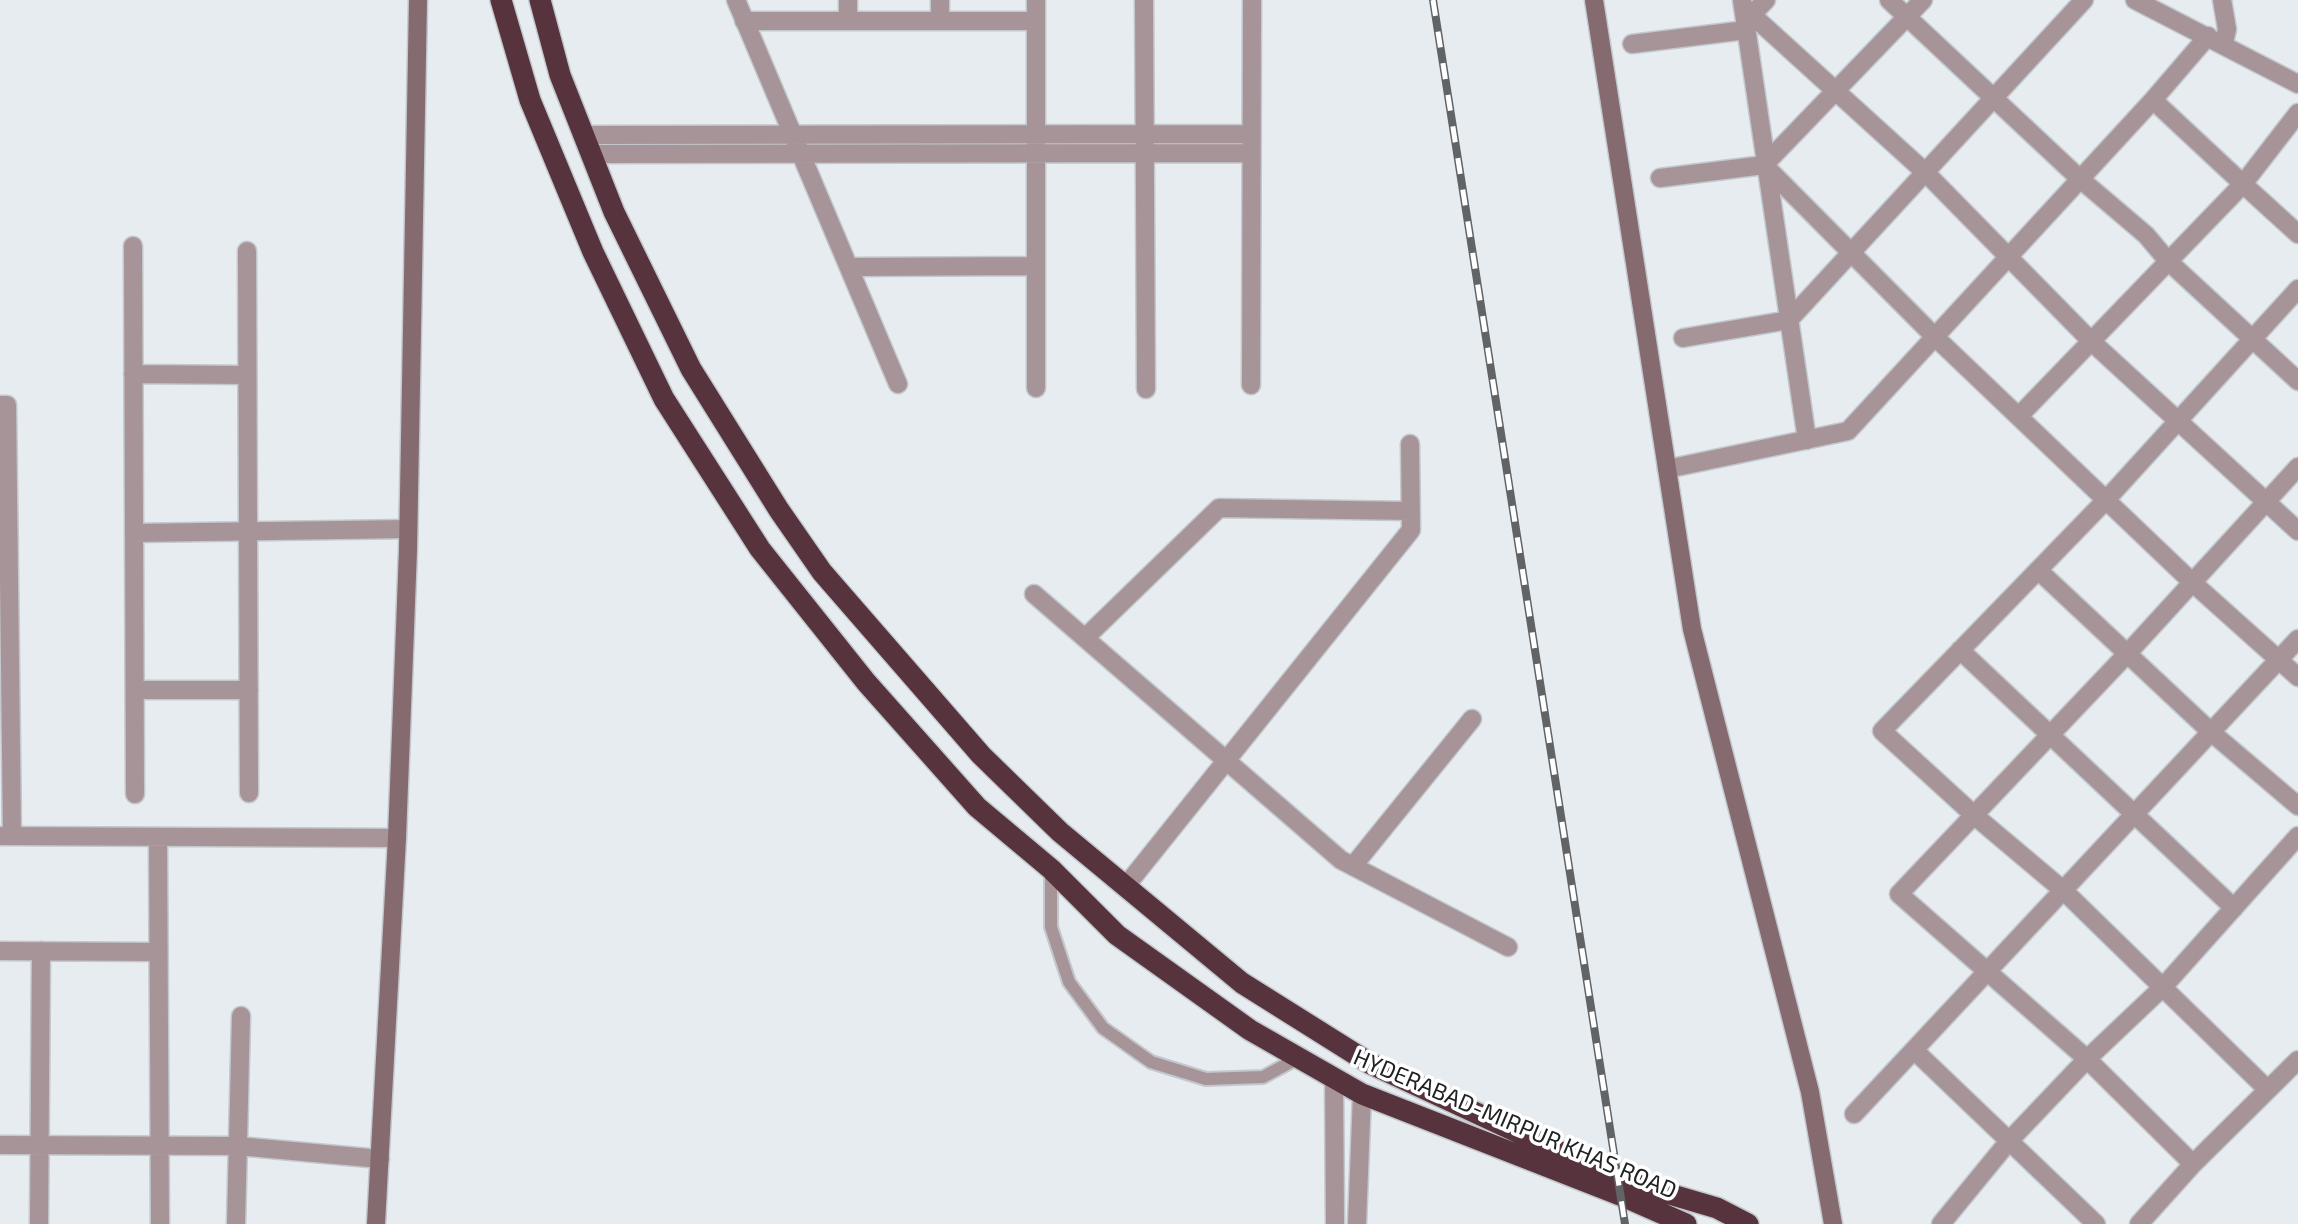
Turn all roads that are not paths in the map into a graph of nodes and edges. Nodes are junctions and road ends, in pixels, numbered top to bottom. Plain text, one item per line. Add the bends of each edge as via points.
1 (418, 0) edge
2 (501, 0) edge
3 (540, 0) edge
4 (736, 0) edge
5 (848, 0) edge
6 (940, 0) edge
7 (1036, 0) edge
8 (1144, 0) edge
9 (1252, 0) edge
10 (1594, 0) edge
11 (1766, 0) edge
12 (1889, 0) edge
13 (1923, 0) edge
14 (2084, 0) edge
15 (2135, 0) edge
16 (2222, 0) edge
17 (1746, 17) edge
18 (1908, 17) junction
19 (744, 21) junction
20 (848, 21) junction
21 (940, 21) junction
22 (1036, 21) junction
23 (2216, 40) junction
24 (1632, 44) dead end
25 (2298, 83) edge
26 (1836, 93) junction
27 (1995, 96) junction
28 (2153, 100) junction
29 (2298, 113) edge
30 (1145, 134) junction
31 (1251, 134) junction
32 (793, 135) junction
33 (1036, 135) junction
34 (587, 145) junction
35 (1251, 153) junction
36 (801, 154) junction
37 (1036, 154) junction
38 (1145, 154) junction
39 (1764, 165) junction
40 (1926, 173) junction
41 (1660, 178) dead end
42 (2079, 178) junction
43 (2243, 184) junction
44 (2298, 234) edge
45 (133, 246) dead end
46 (247, 251) dead end
47 (1850, 252) junction
48 (2006, 257) junction
49 (2168, 261) junction
50 (1036, 266) junction
51 (849, 267) junction
52 (2298, 289) edge
53 (1788, 320) junction
54 (1934, 336) junction
55 (1683, 338) dead end
56 (2254, 338) junction
57 (2092, 342) junction
58 (134, 374) junction
59 (247, 375) junction
60 (2298, 381) edge
61 (898, 384) dead end
62 (1251, 385) dead end
63 (1036, 388) dead end
64 (1146, 389) dead end
65 (0, 405) edge
66 (2019, 416) junction
67 (2179, 422) junction
68 (1807, 440) junction
69 (1410, 444) dead end
70 (2298, 467) edge
71 (1667, 469) junction
72 (2106, 500) junction
73 (2266, 502) junction
74 (1410, 511) junction
75 (408, 529) junction
76 (248, 531) junction
77 (2298, 531) edge
78 (134, 533) junction
79 (2038, 570) junction
80 (2193, 583) junction
81 (1034, 594) dead end
82 (1085, 638) junction
83 (2298, 639) edge
84 (1960, 650) junction
85 (2127, 654) junction
86 (2279, 659) junction
87 (2298, 677) edge
88 (135, 690) junction
89 (249, 690) junction
90 (1472, 719) dead end
91 (2211, 732) junction
92 (2050, 736) junction
93 (1226, 760) junction
94 (250, 793) dead end
95 (135, 794) dead end
96 (2298, 806) edge
97 (2133, 814) junction
98 (1975, 816) junction
99 (6, 836) edge
100 (2298, 836) edge
101 (158, 838) junction
102 (397, 838) junction
103 (1353, 866) junction
104 (1051, 869) junction
105 (1125, 887) junction
106 (2064, 891) junction
107 (2234, 908) junction
108 (1508, 947) dead end
109 (0, 951) edge
110 (41, 951) junction
111 (158, 952) junction
112 (1989, 971) junction
113 (2163, 987) junction
114 (241, 1016) dead end
115 (1914, 1050) junction
116 (1300, 1058) junction
117 (2087, 1059) junction
118 (2298, 1060) edge
119 (1334, 1077) junction
120 (2268, 1090) junction
121 (1362, 1094) junction
122 (1854, 1114) dead end
123 (2009, 1141) junction
124 (0, 1145) edge
125 (40, 1146) junction
126 (158, 1146) junction
127 (238, 1146) junction
128 (380, 1159) junction
129 (2193, 1164) junction
130 (39, 1224) edge
131 (160, 1224) edge
132 (236, 1224) edge
133 (376, 1224) edge
134 (1335, 1224) edge
135 (1357, 1224) edge
136 (1686, 1224) edge
137 (1748, 1224) edge
138 (1833, 1224) edge
139 (1941, 1224) edge
140 (2096, 1224) edge
141 (2139, 1224) edge

1 - 75 street
2 - 104 highway, HYDERABAD-MIRPUR KHAS ROAD via 530,100 593,252 664,399 760,549 866,682 977,807
3 - 34 highway, HYDERABAD-MIRPUR KHAS ROAD via 560,75
4 - 19 street
5 - 20 street
6 - 21 street
7 - 22 street
8 - 30 street
9 - 31 street
10 - 71 street
11 - 17 street
12 - 18 street
13 - 18 street
14 - 27 street
15 - 23 street
16 - 23 street via 2227,29
17 - 24 street
17 - 26 street
17 - 39 street
18 - 26 street
18 - 27 street
19 - 20 street
19 - 32 street
20 - 21 street
21 - 22 street
22 - 33 street
23 - 25 street
23 - 28 street
26 - 39 street
26 - 40 street
27 - 40 street
27 - 42 street
28 - 42 street
28 - 43 street
29 - 43 street
30 - 31 street
30 - 33 street
30 - 38 street
31 - 35 street
32 - 33 street
32 - 34 street
32 - 36 street
33 - 37 street
34 - 36 street
34 - 105 highway, HYDERABAD-MIRPUR KHAS ROAD via 614,212 691,369 822,572 981,755
35 - 38 street
35 - 62 street
36 - 37 street
36 - 51 street
37 - 38 street
37 - 50 street
38 - 64 street
39 - 41 street
39 - 47 street
39 - 53 street
40 - 47 street
40 - 48 street
42 - 48 street
42 - 49 street via 2146,235
43 - 44 street
43 - 49 street
45 - 58 street
46 - 59 street
47 - 53 street
47 - 54 street
48 - 54 street
48 - 57 street
49 - 56 street
49 - 57 street
50 - 51 street
50 - 63 street
51 - 61 street
52 - 56 street
53 - 55 street
53 - 68 street
54 - 66 street
54 - 68 street via 1847,431
56 - 60 street
56 - 67 street
57 - 66 street
57 - 67 street
58 - 59 street
58 - 78 street
59 - 76 street
65 - 99 street via 7,405
66 - 72 street
67 - 72 street
67 - 73 street
68 - 71 street
69 - 74 street
70 - 73 street
71 - 138 street via 1692,629 1810,1092
72 - 79 street
72 - 80 street
73 - 77 street
73 - 80 street
74 - 82 street via 1219,508
74 - 93 street via 1410,530
75 - 76 street
75 - 102 street
76 - 78 street
76 - 89 street
78 - 88 street
79 - 84 street
79 - 85 street
80 - 85 street
80 - 86 street
81 - 82 street
82 - 93 street
83 - 86 street
84 - 92 street
84 - 98 street via 1882,731
85 - 91 street
85 - 92 street
86 - 87 street
86 - 91 street
88 - 89 street
88 - 95 street
89 - 94 street
90 - 103 street
91 - 96 street
91 - 97 street
92 - 97 street
92 - 98 street
93 - 103 street
93 - 105 street
97 - 106 street
97 - 107 street
98 - 106 street
98 - 112 street via 1899,894
99 - 101 street
100 - 107 street
101 - 102 street
101 - 111 street
102 - 128 street
103 - 108 street
104 - 116 highway, HYDERABAD-MIRPUR KHAS ROAD via 1117,935 1250,1030
104 - 116 lane via 1051,927 1069,982 1103,1028 1151,1062 1206,1079 1263,1077
105 - 137 highway, HYDERABAD-MIRPUR KHAS ROAD via 1242,983 1371,1064 1618,1179 1717,1208
106 - 112 street
106 - 113 street
107 - 113 street
109 - 110 street
110 - 111 street
110 - 125 street
111 - 126 street
112 - 115 street
112 - 117 street
113 - 117 street
113 - 120 street
114 - 127 street
115 - 122 street
115 - 123 street
116 - 119 highway, HYDERABAD-MIRPUR KHAS ROAD
117 - 123 street
117 - 129 street
118 - 120 street
119 - 121 highway, HYDERABAD-MIRPUR KHAS ROAD
119 - 134 street
120 - 129 street
121 - 135 street
121 - 136 highway, HYDERABAD-MIRPUR KHAS ROAD
123 - 139 street
123 - 140 street
124 - 125 street
125 - 126 street
125 - 130 street
126 - 127 street
126 - 131 street
127 - 128 street
127 - 132 street
128 - 133 street
129 - 141 street

